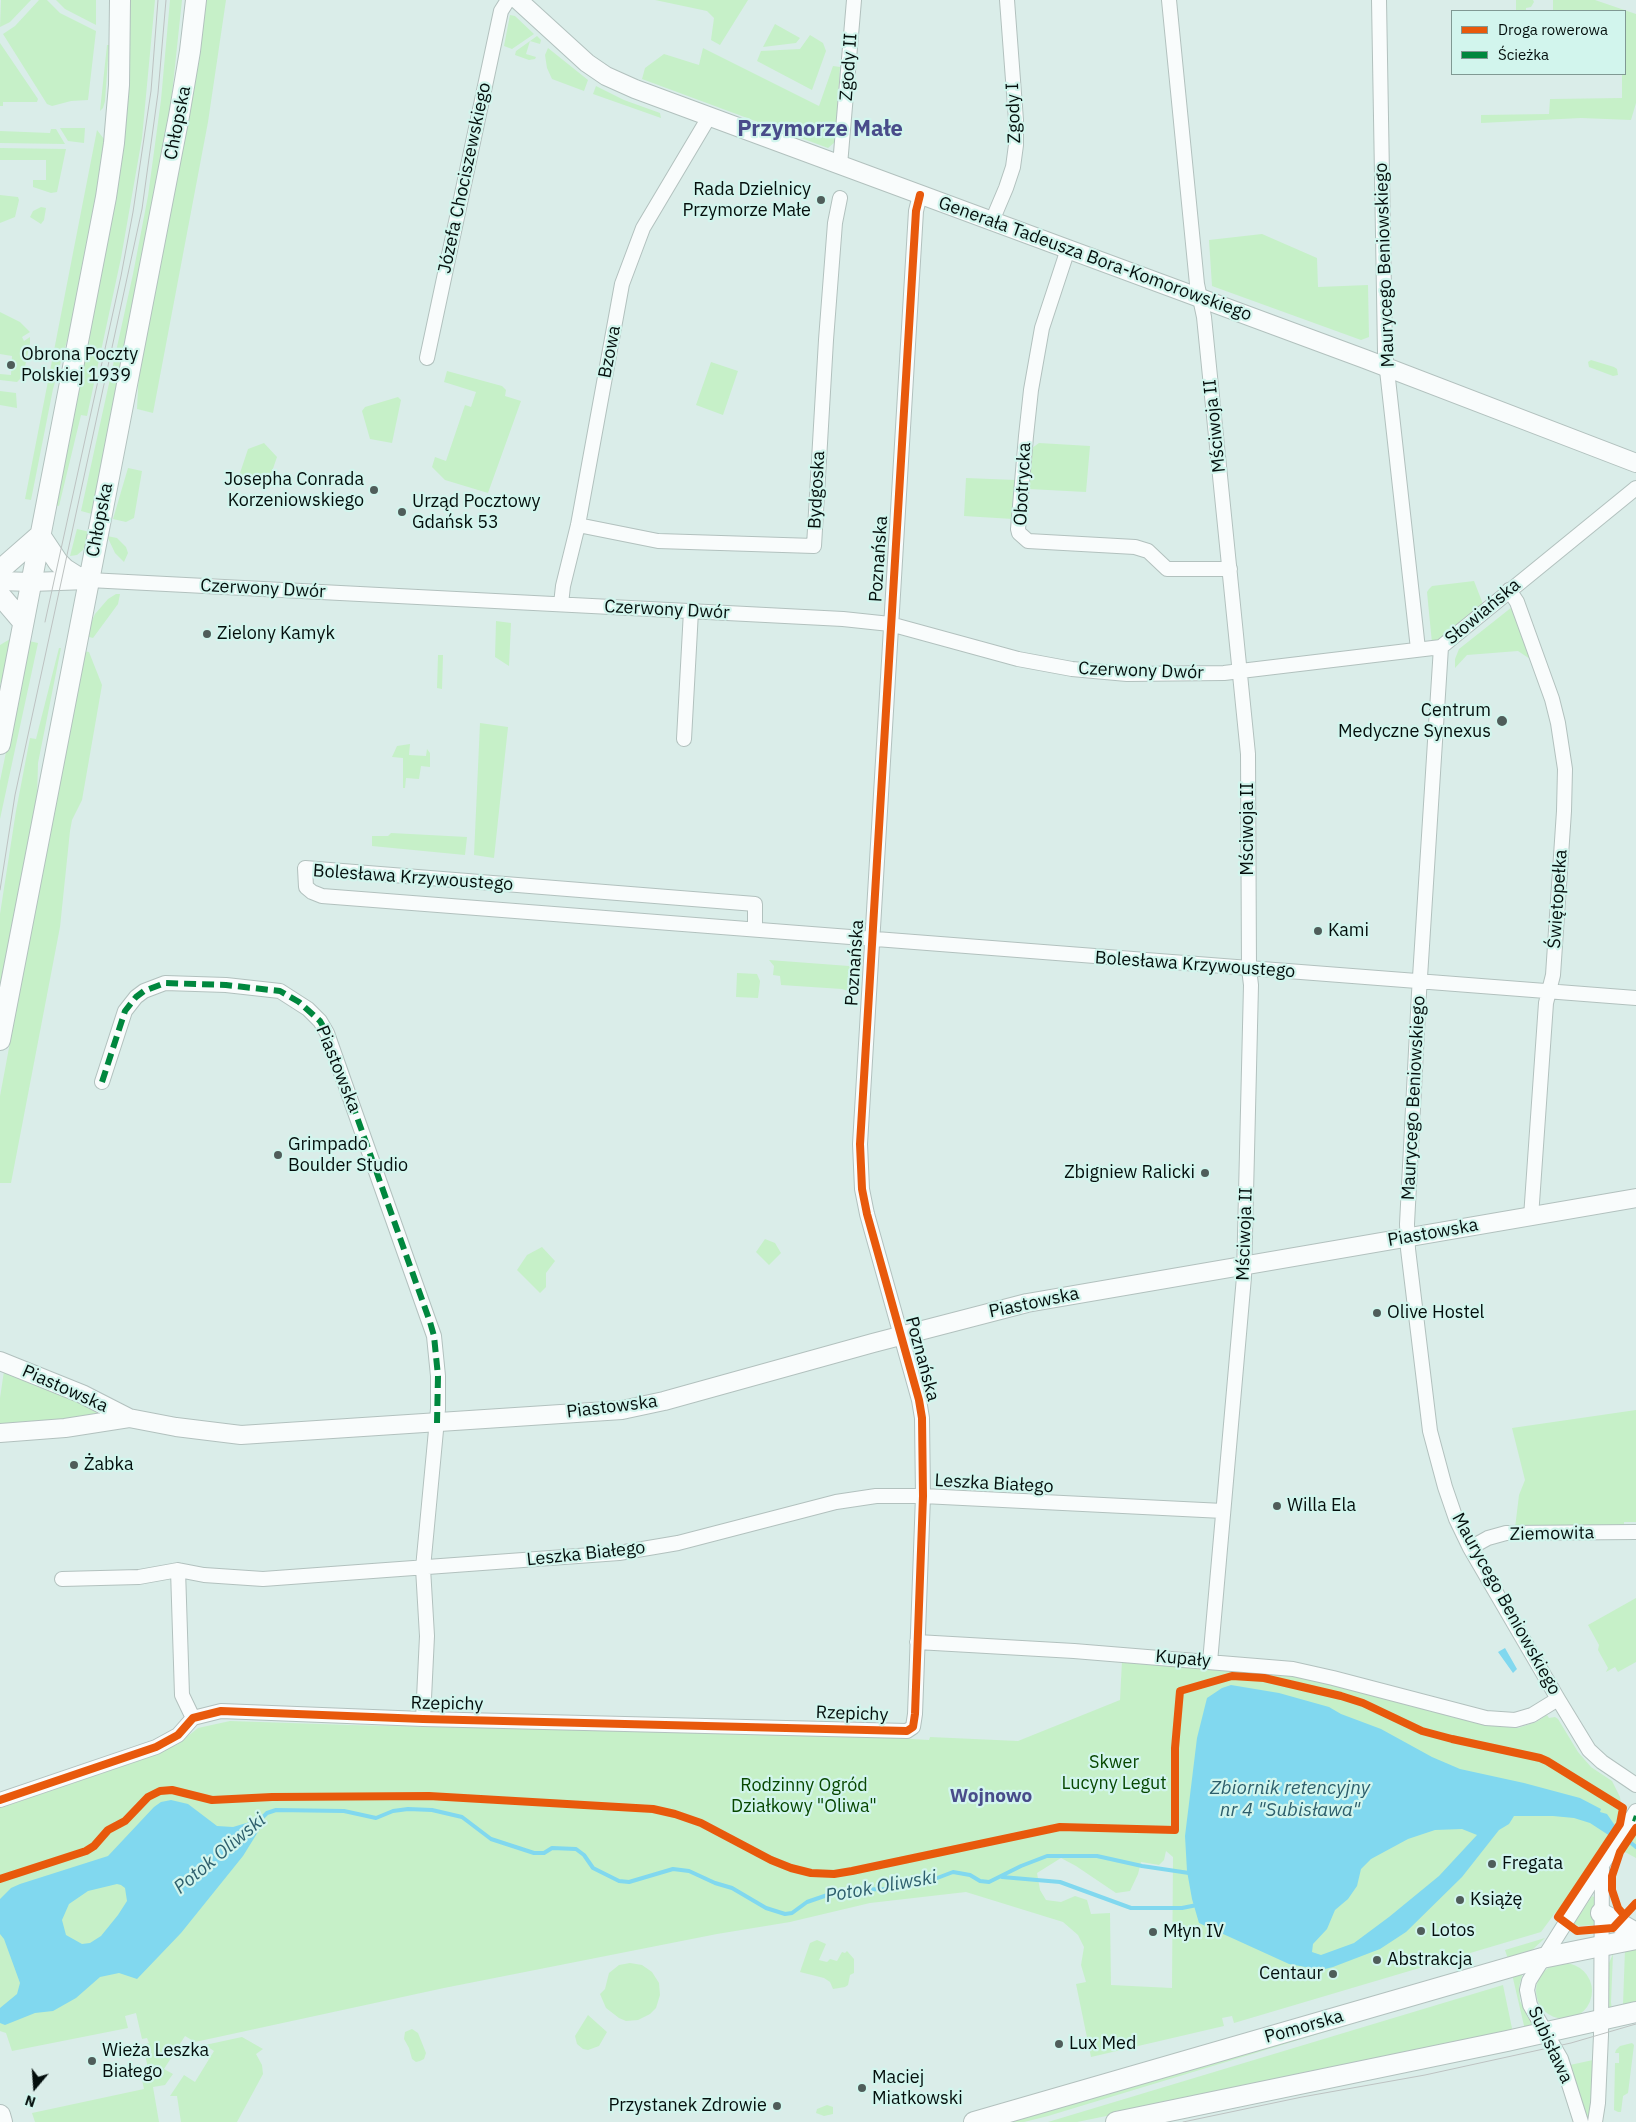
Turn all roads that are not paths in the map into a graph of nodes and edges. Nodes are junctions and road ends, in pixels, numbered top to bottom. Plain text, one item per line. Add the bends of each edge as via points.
1 (120, 0) edge
2 (196, 0) edge
3 (508, 0) edge
4 (518, 0) edge
5 (854, 0) edge
6 (1007, 0) edge
7 (1169, 0) edge
8 (1379, 0) edge
9 (709, 117) junction
10 (840, 165) junction
11 (920, 195) junction
12 (840, 198) dead end
13 (992, 221) junction
14 (1068, 250) junction
15 (1200, 298) junction
16 (426, 358) dead end
17 (1388, 368) junction
18 (1636, 463) edge
19 (1636, 488) edge
20 (578, 525) junction
21 (40, 535) junction
22 (1230, 569) junction
23 (0, 570) edge
24 (89, 580) junction
25 (0, 581) edge
26 (31, 582) junction
27 (1509, 590) junction
28 (0, 595) edge
29 (561, 604) junction
30 (691, 611) junction
31 (23, 622) junction
32 (890, 624) junction
33 (1442, 647) junction
34 (1418, 649) junction
35 (1240, 671) junction
36 (684, 739) dead end
37 (0, 744) edge
38 (755, 929) junction
39 (872, 940) junction
40 (1249, 969) junction
41 (1420, 982) junction
42 (1549, 992) junction
43 (1636, 998) edge
44 (0, 1040) edge
45 (102, 1082) dead end
46 (1636, 1198) edge
47 (1531, 1216) junction
48 (1407, 1237) junction
49 (1244, 1265) junction
50 (900, 1336) junction
51 (0, 1361) edge
52 (129, 1418) junction
53 (437, 1423) junction
54 (0, 1433) edge
55 (923, 1496) junction
56 (1223, 1511) junction
57 (1636, 1532) edge
58 (1470, 1548) junction
59 (423, 1568) junction
60 (178, 1570) junction
61 (62, 1580) dead end
62 (917, 1642) junction
63 (1210, 1662) junction
64 (1558, 1699) junction
65 (193, 1718) junction
66 (423, 1719) junction
67 (912, 1728) joint
68 (1636, 1785) edge
69 (0, 1800) edge
70 (1636, 1812) edge
71 (1602, 1868) junction
72 (1601, 1913) junction
73 (1636, 1933) edge
74 (1636, 1939) edge
75 (1601, 1946) junction
76 (1542, 1958) junction
77 (1636, 2012) edge
78 (1601, 2020) junction
79 (1546, 2032) junction
80 (0, 2116) edge
81 (2, 2122) edge
82 (974, 2122) edge
83 (1116, 2122) edge
84 (1581, 2122) edge
85 (1595, 2122) edge

1 - 21 main road via 119,85 111,166
2 - 24 main road, Chłopska via 182,101
3 - 16 street, Józefa Chociszewskiego via 501,11
4 - 9 street, Generała Tadeusza Bora-Komorowskiego via 568,48 606,76
5 - 10 street, Zgody II
6 - 13 street, Zgody I via 1016,145 1011,174
7 - 15 street, Mściwoja II
8 - 17 street, Maurycego Beniowskiego via 1385,352
9 - 10 street, Generała Tadeusza Bora-Komorowskiego
9 - 20 street, Bzowa via 643,228 622,284
10 - 11 street, Generała Tadeusza Bora-Komorowskiego
11 - 13 street, Generała Tadeusza Bora-Komorowskiego
11 - 32 street, Poznańska via 916,211
12 - 20 street, Bydgoska via 835,223 814,546 658,541
13 - 14 street, Generała Tadeusza Bora-Komorowskiego
14 - 15 street, Generała Tadeusza Bora-Komorowskiego
14 - 22 street, Obotrycka via 1042,328 1026,436 1020,533 1028,540 1140,549 1148,551 1167,568
15 - 17 street, Generała Tadeusza Bora-Komorowskiego
15 - 22 street, Mściwoja II
17 - 18 street, Generała Tadeusza Bora-Komorowskiego
17 - 34 street, Maurycego Beniowskiego
19 - 27 street, Słowiańska
20 - 29 street, Bzowa
21 - 23 main road
21 - 24 main road via 65,569
21 - 26 main road
22 - 35 street, Mściwoja II
24 - 26 street
24 - 29 street, Czerwony Dwór
24 - 44 main road, Chłopska
25 - 26 street
26 - 31 main road
27 - 33 street, Słowiańska
27 - 42 street, Świętopełka via 1517,602 1552,699 1565,769 1553,975
28 - 31 main road
29 - 30 street, Czerwony Dwór
30 - 32 street, Czerwony Dwór via 844,618
30 - 36 street
31 - 37 main road
32 - 35 street, Czerwony Dwór via 1018,659 1072,669 1127,674
32 - 39 street, Poznańska
33 - 34 street, Słowiańska
33 - 41 street, Maurycego Beniowskiego
34 - 35 street, Słowiańska
35 - 40 street, Mściwoja II via 1248,754
38 - 38 street, Bolesława Krzywoustego via 755,904 305,868 306,887 322,896
38 - 39 street, Bolesława Krzywoustego
39 - 40 street, Bolesława Krzywoustego
39 - 50 street, Poznańska via 861,1114 861,1173 867,1214
40 - 41 street, Bolesława Krzywoustego
40 - 49 street, Mściwoja II
41 - 42 street, Bolesława Krzywoustego
41 - 48 street, Maurycego Beniowskiego
42 - 43 street, Bolesława Krzywoustego
42 - 47 street, Świętopełka
45 - 53 street, Piastowska via 125,1011 144,991 165,983 226,985 280,992 299,1002 320,1021 327,1032 430,1322 438,1376
46 - 47 street, Piastowska
47 - 48 street, Piastowska
48 - 49 street, Piastowska
48 - 58 street, Maurycego Beniowskiego via 1432,1441 1456,1519
49 - 50 street, Piastowska via 1027,1303
49 - 56 street, Mściwoja II
50 - 53 street, Piastowska via 634,1408
50 - 55 street, Poznańska via 922,1418
51 - 52 street, Piastowska via 82,1394
52 - 53 street, Piastowska via 241,1435
52 - 54 street, Piastowska via 65,1428
53 - 59 street
55 - 56 street, Leszka Białego
55 - 59 street, Leszka Białego via 876,1496 836,1502 678,1543 619,1553
55 - 62 street, Poznańska
56 - 63 street, Mściwoja II
57 - 58 street, Ziemowita via 1506,1533
58 - 64 street, Maurycego Beniowskiego
59 - 60 street, Leszka Białego via 263,1579
59 - 66 street, Rzepichy via 427,1636
60 - 61 street, Leszka Białego via 139,1577
60 - 65 street via 182,1695
62 - 63 street, Kupały
62 - 67 street, Poznańska
63 - 64 street, Kupały via 1301,1671 1486,1718 1515,1720 1532,1715
64 - 68 street, Maurycego Beniowskiego via 1589,1750
65 - 66 street, Rzepichy via 221,1711
65 - 69 street via 178,1734 156,1747
66 - 67 street, Rzepichy via 906,1731
70 - 71 street, Subisława
71 - 72 street, Subisława
71 - 76 street, Subisława
72 - 73 main road
72 - 75 street, Subisława
74 - 75 main road, Pomorska
75 - 76 main road, Pomorska
75 - 78 street, Subisława
76 - 79 street, Subisława via 1527,1990 1530,2004
76 - 82 main road, Pomorska
77 - 78 main road
78 - 79 main road
78 - 85 street, Subisława
79 - 83 main road
79 - 84 street, Subisława via 1565,2069
80 - 81 main road

